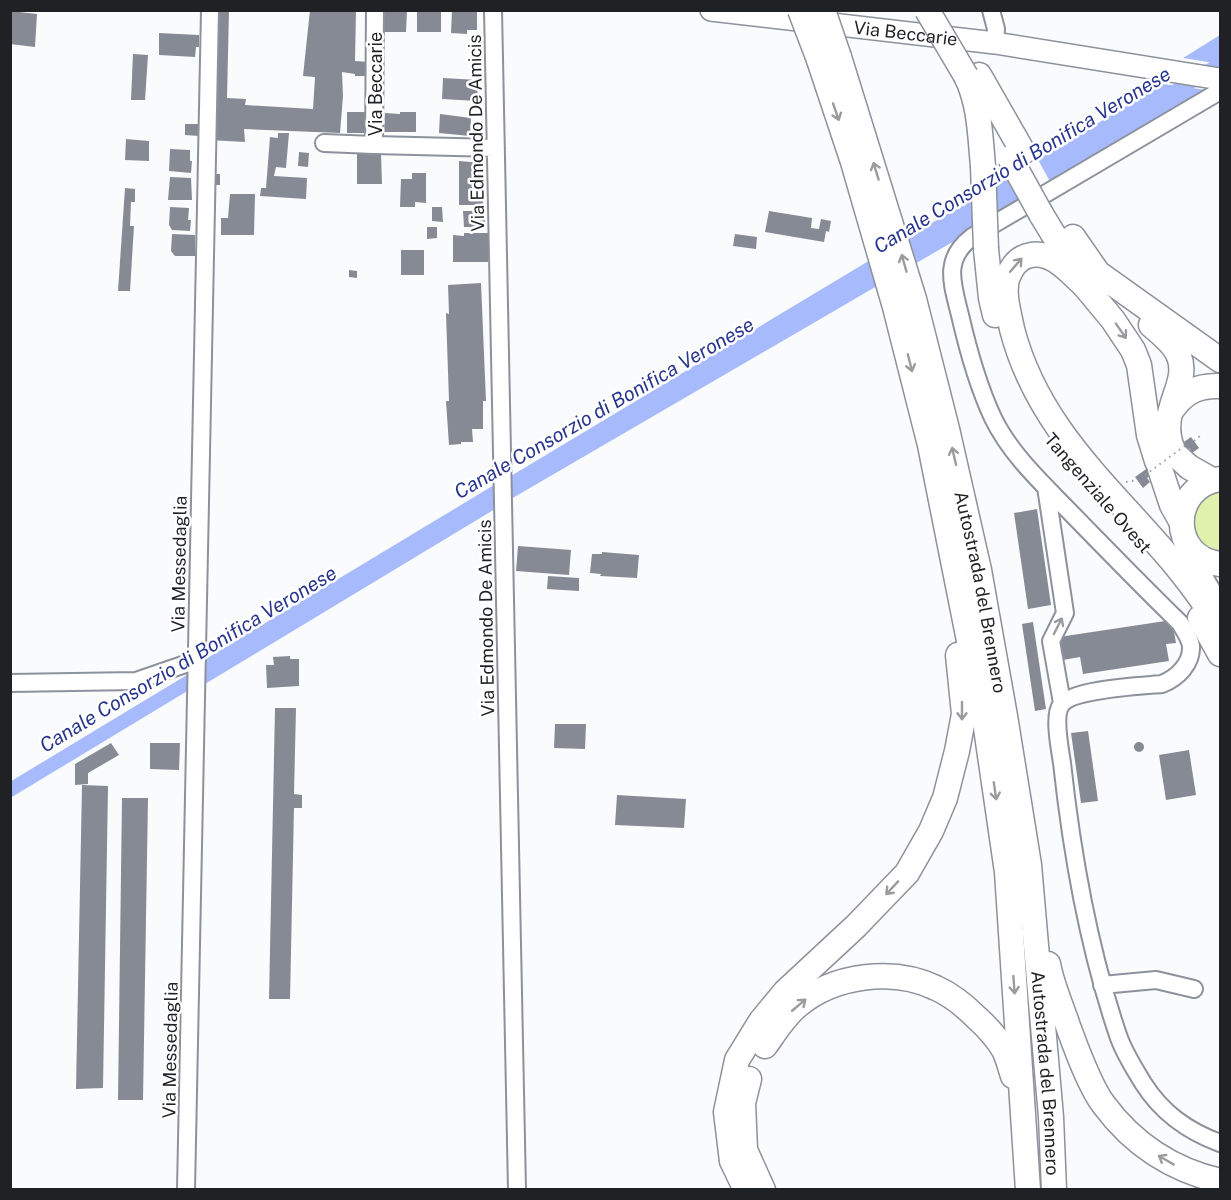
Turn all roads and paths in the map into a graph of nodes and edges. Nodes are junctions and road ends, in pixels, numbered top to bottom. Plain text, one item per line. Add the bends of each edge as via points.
1 (210, 10) edge
2 (375, 10) edge
3 (493, 10) edge
4 (711, 10) edge
5 (800, 10) edge
6 (823, 10) edge
7 (927, 10) edge
8 (943, 10) edge
9 (991, 10) edge
10 (995, 43) junction
11 (828, 57) junction
12 (1221, 79) edge
13 (973, 81) junction
14 (1221, 91) edge
15 (324, 143) dead end
16 (374, 145) junction
17 (496, 148) junction
18 (1091, 279) junction
19 (905, 303) junction
20 (1221, 360) edge
21 (1221, 386) edge
22 (1168, 415) junction
23 (1200, 436) dead end
24 (930, 445) junction
25 (1170, 457) junction
26 (1137, 480) dead end
27 (1216, 480) edge
28 (1126, 482) dead end
29 (1046, 487) junction
30 (1181, 521) junction
31 (1196, 554) junction
32 (1221, 564) edge
33 (1220, 597) edge
34 (1221, 628) edge
35 (1221, 654) edge
36 (197, 660) junction
37 (10, 683) edge
38 (1062, 703) junction
39 (1029, 865) junction
40 (1102, 985) junction
41 (1194, 989) dead end
42 (1221, 1143) edge
43 (1221, 1181) edge
44 (186, 1190) edge
45 (517, 1190) edge
46 (746, 1190) edge
47 (763, 1190) edge
48 (1027, 1190) edge
49 (1054, 1190) edge

1 - 36 street, Via Messedaglia
2 - 16 street, Via Beccarie
3 - 17 street, Via Edmondo De Amicis
4 - 10 main road, Via Beccarie
5 - 11 highway, Autostrada del Brennero, bridge
6 - 11 highway, Autostrada del Brennero, bridge
7 - 13 highway, Tangenziale Ovest, bridge
8 - 13 highway, Tangenziale Ovest
9 - 10 street
10 - 12 main road, Via Beccarie
11 - 19 highway, Autostrada del Brennero
13 - 18 highway, Tangenziale Ovest
13 - 35 highway, Tangenziale Ovest, bridge via 991,298 1022,393 1038,424 1078,476 1168,573
14 - 29 street via 972,237 961,246 954,260 951,273 956,299 975,371 993,419 1015,454
15 - 16 street
16 - 17 street, Via Beccarie
17 - 45 street, Via Edmondo De Amicis
18 - 20 highway, Tangenziale Ovest
18 - 22 highway via 1178,354 1180,380
18 -> 25 highway via 1133,350 1139,365 1147,424
34 -> 18 highway via 1186,577 1077,454 1030,380 1005,295 1014,265 1029,255 1048,256
19 -> 24 highway, Autostrada del Brennero
39 -> 19 highway, Autostrada del Brennero via 979,570 948,429
21 - 22 highway via 1186,393
22 - 25 highway
23 - 25 path
24 -> 46 highway via 964,714 957,751 945,798 907,873 785,992 737,1060 726,1112 732,1161
24 -> 48 highway, Autostrada del Brennero via 985,721 1007,872
25 - 25 path, bridge
25 - 27 highway
25 - 30 highway via 1172,505
26 - 28 path
27 - 30 highway via 1202,485 1186,501
38 -> 29 street via 1051,641 1065,613
29 - 38 street via 1180,623 1191,646 1185,665 1172,680 1086,693
30 - 31 highway via 1187,543
31 - 32 highway
31 - 33 street via 1201,571
36 - 37 street via 136,681
36 - 44 street, Via Messedaglia
38 - 40 street via 1057,712 1066,803 1077,875
43 -> 39 highway via 1169,1163 1137,1142 1102,1104 1051,979
39 - 49 highway, Autostrada del Brennero
40 - 41 street via 1156,980
40 - 42 street via 1119,1038 1162,1110 1198,1135
47 -> 48 highway via 745,1150 743,1103 753,1064 796,1006 817,992 841,981 886,976 935,987 960,1002 987,1027 1004,1050 1014,1079

